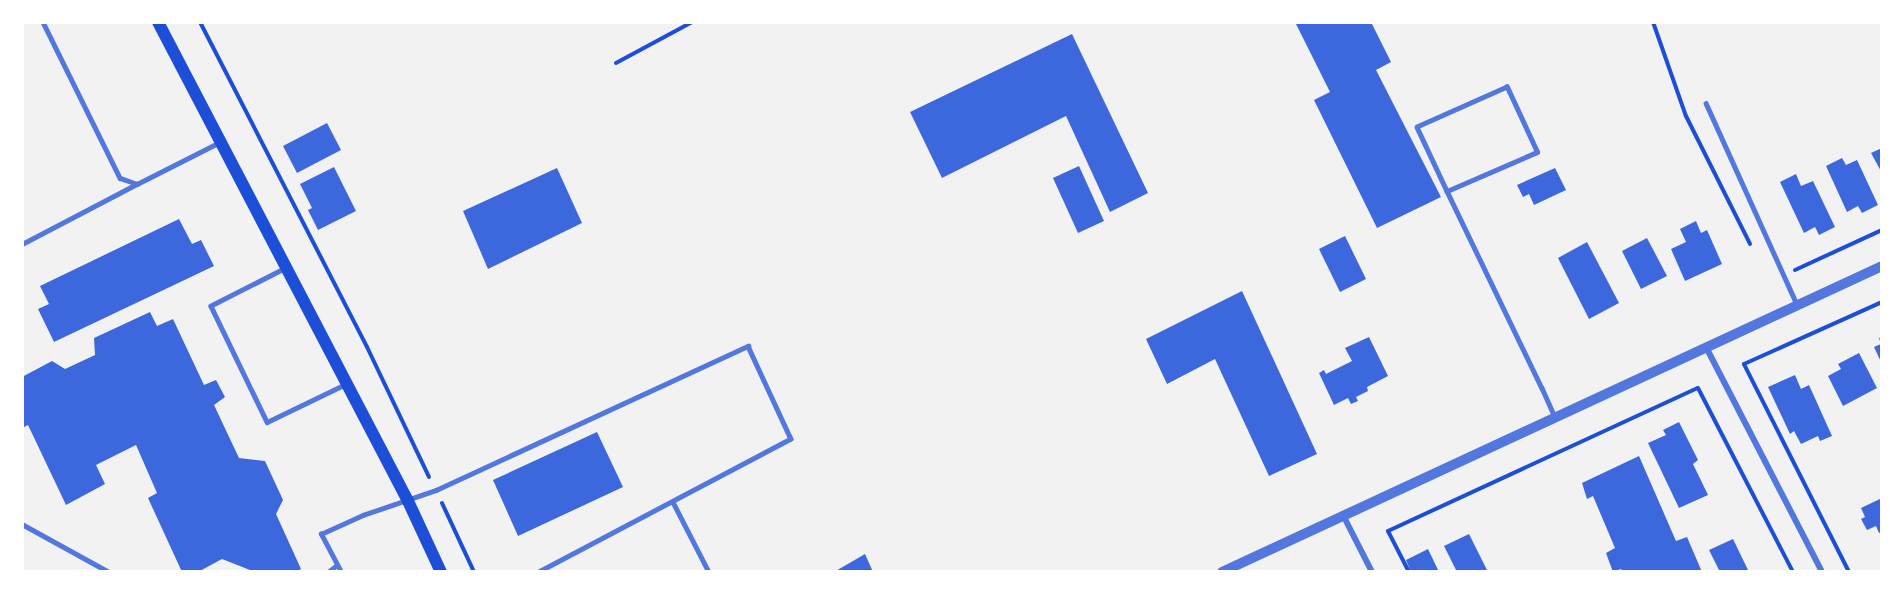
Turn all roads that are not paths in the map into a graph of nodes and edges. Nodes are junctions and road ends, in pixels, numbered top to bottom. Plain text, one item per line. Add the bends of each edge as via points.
1 (43, 22) edge
2 (158, 22) edge
3 (1706, 103) dead end
4 (220, 142) junction
5 (137, 184) junction
6 (1448, 191) junction
7 (22, 244) edge
8 (1881, 266) edge
9 (286, 268) junction
10 (1797, 305) junction
11 (1707, 347) junction
12 (347, 384) junction
13 (1555, 417) junction
14 (408, 501) junction
15 (673, 502) junction
16 (1343, 515) junction
17 (22, 524) edge
18 (337, 565) junction
19 (108, 572) edge
20 (328, 572) edge
21 (341, 572) edge
22 (441, 572) edge
23 (539, 572) edge
24 (709, 572) edge
25 (1222, 572) edge
26 (1372, 572) edge
27 (1822, 572) edge

1 - 5 lane via 120,178
2 - 4 main road
3 - 10 lane
4 - 5 lane
4 - 9 main road
5 - 7 lane
6 - 6 lane via 1417,128 1507,87 1537,152
6 - 13 lane
8 - 10 street
9 - 12 main road
9 - 12 lane via 211,306 267,422
10 - 11 street
11 - 13 street
11 - 27 street
12 - 14 main road
13 - 16 street
14 - 15 lane via 748,346 791,439
14 - 18 lane via 321,534
14 - 22 main road
15 - 23 lane
15 - 24 lane
16 - 25 street
16 - 26 street
17 - 19 lane
18 - 20 lane
18 - 21 lane

